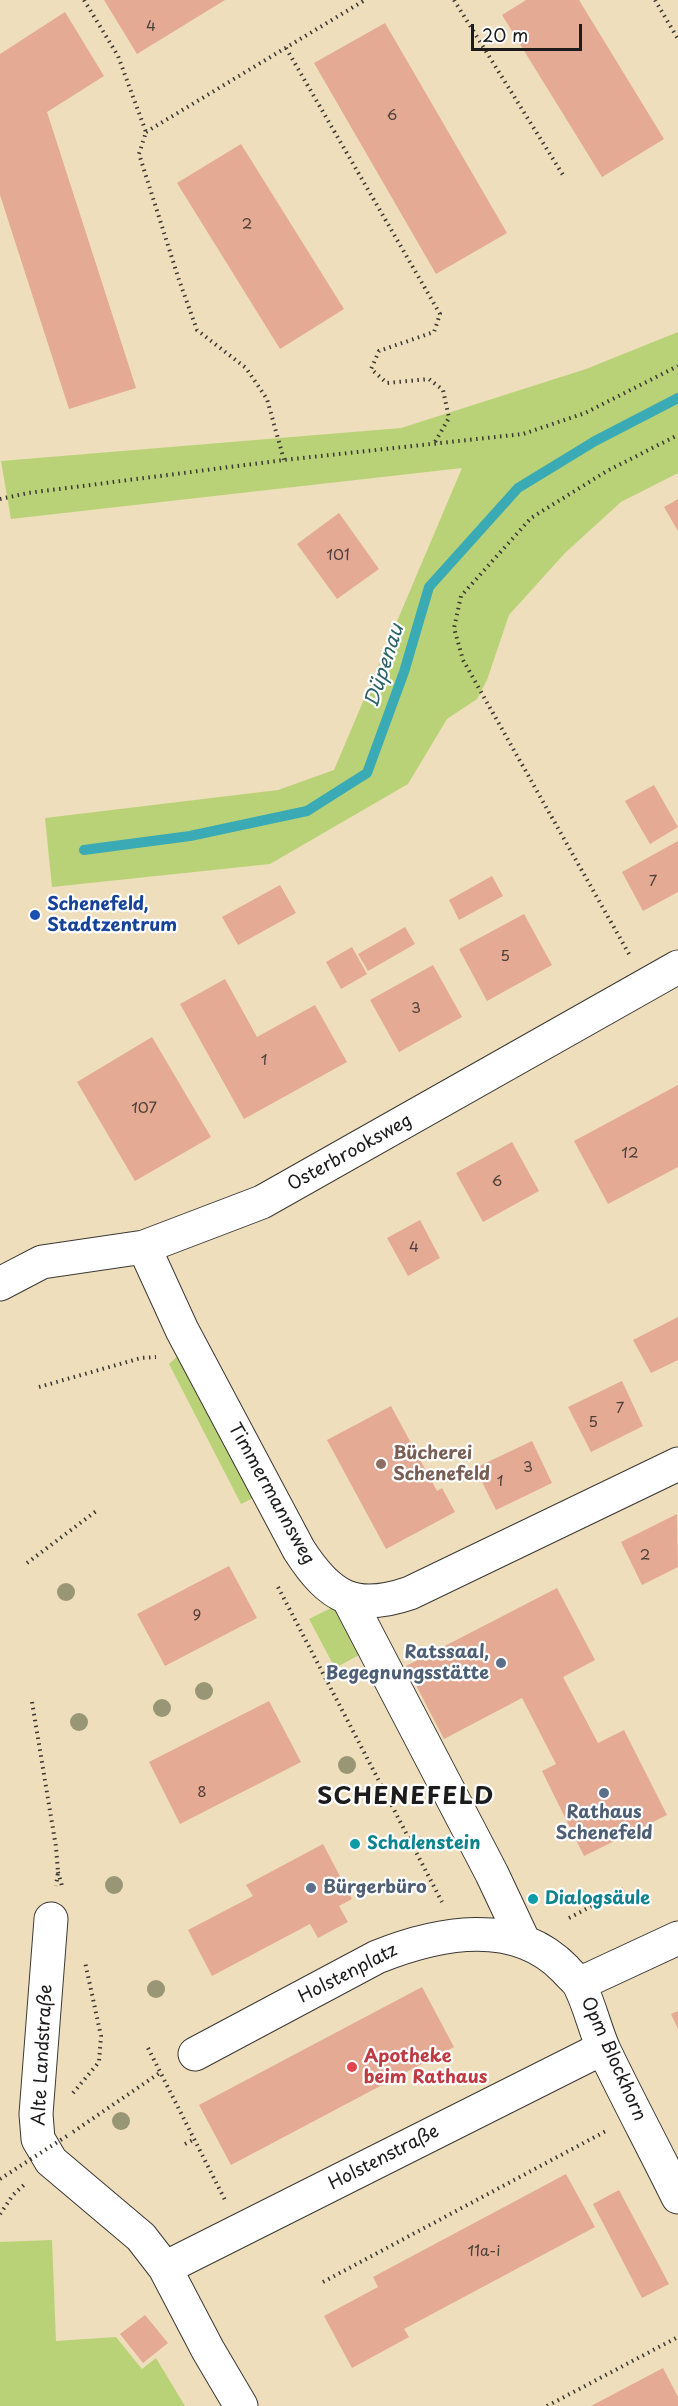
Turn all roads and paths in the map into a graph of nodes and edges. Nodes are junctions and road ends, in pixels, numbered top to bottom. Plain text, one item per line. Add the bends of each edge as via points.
1 (84, 0) edge
2 (365, 0) edge
3 (454, 0) edge
4 (655, 0) edge
5 (678, 39) edge
6 (286, 48) junction
7 (146, 132) junction
8 (562, 175) dead end
9 (678, 366) edge
10 (678, 435) edge
11 (435, 443) junction
12 (284, 460) junction
13 (0, 499) edge
14 (632, 959) dead end
15 (678, 967) edge
16 (144, 1247) junction
17 (0, 1284) edge
18 (152, 1347) dead end
19 (157, 1357) junction
20 (162, 1367) dead end
21 (39, 1388) dead end
22 (678, 1464) edge
23 (99, 1509) dead end
24 (27, 1563) dead end
25 (276, 1583) dead end
26 (349, 1600) junction
27 (32, 1702) dead end
28 (58, 1872) junction
29 (624, 1889) dead end
30 (63, 1890) dead end
31 (445, 1908) dead end
32 (569, 1918) dead end
33 (51, 1919) joint
34 (678, 1938) edge
35 (524, 1942) junction
36 (84, 1956) dead end
37 (579, 1984) junction
38 (603, 2048) junction
39 (148, 2049) dead end
40 (195, 2054) dead end
41 (152, 2078) dead end
42 (67, 2100) dead end
43 (608, 2130) dead end
44 (56, 2136) dead end
45 (195, 2139) junction
46 (61, 2143) dead end
47 (185, 2144) dead end
48 (33, 2176) dead end
49 (0, 2179) edge
50 (678, 2197) edge
51 (228, 2206) dead end
52 (0, 2214) edge
53 (165, 2268) junction
54 (323, 2282) dead end
55 (678, 2337) edge
56 (242, 2406) edge
57 (547, 2406) edge

1 - 7 path via 118,56
2 - 6 path
3 - 8 path
4 - 5 path
6 - 7 path
6 - 11 path via 440,314 434,332 378,351 371,369 387,383 429,379 444,390 449,418
7 - 12 path via 139,154 197,330 246,368 267,399
9 - 11 path via 585,413 523,434
10 - 14 path via 607,471 531,518 461,596 454,628 463,660
11 - 12 path
12 - 13 path
15 - 16 street, Osterbrooksweg via 262,1202
16 - 17 street, Osterbrooksweg via 42,1262
16 - 26 street, Timmermannsweg via 182,1330 299,1550 313,1571
18 - 19 path
19 - 20 path
19 - 21 path via 141,1358
22 - 26 street via 410,1593 391,1600
23 - 24 path
25 - 31 path
26 - 35 street
27 - 28 path
28 - 30 path
28 - 33 path
29 - 32 path
33 - 53 street, Alte Landstraße via 36,2114 38,2139 51,2161 141,2237
34 - 37 street
35 - 37 street, Opm Blockhorn via 554,1958
35 - 40 street, Holstenplatz via 493,1935 450,1935 406,1946 377,1957
36 - 42 path via 101,2036 99,2062
37 - 38 street, Opm Blockhorn
38 - 50 street, Opm Blockhorn
38 - 53 street, Holstenstraße
39 - 45 path
41 - 49 path, bridge
43 - 54 path
44 - 46 path
45 - 47 path
45 - 51 path
48 - 52 path
53 - 56 street, Alte Landstraße
55 - 57 path

